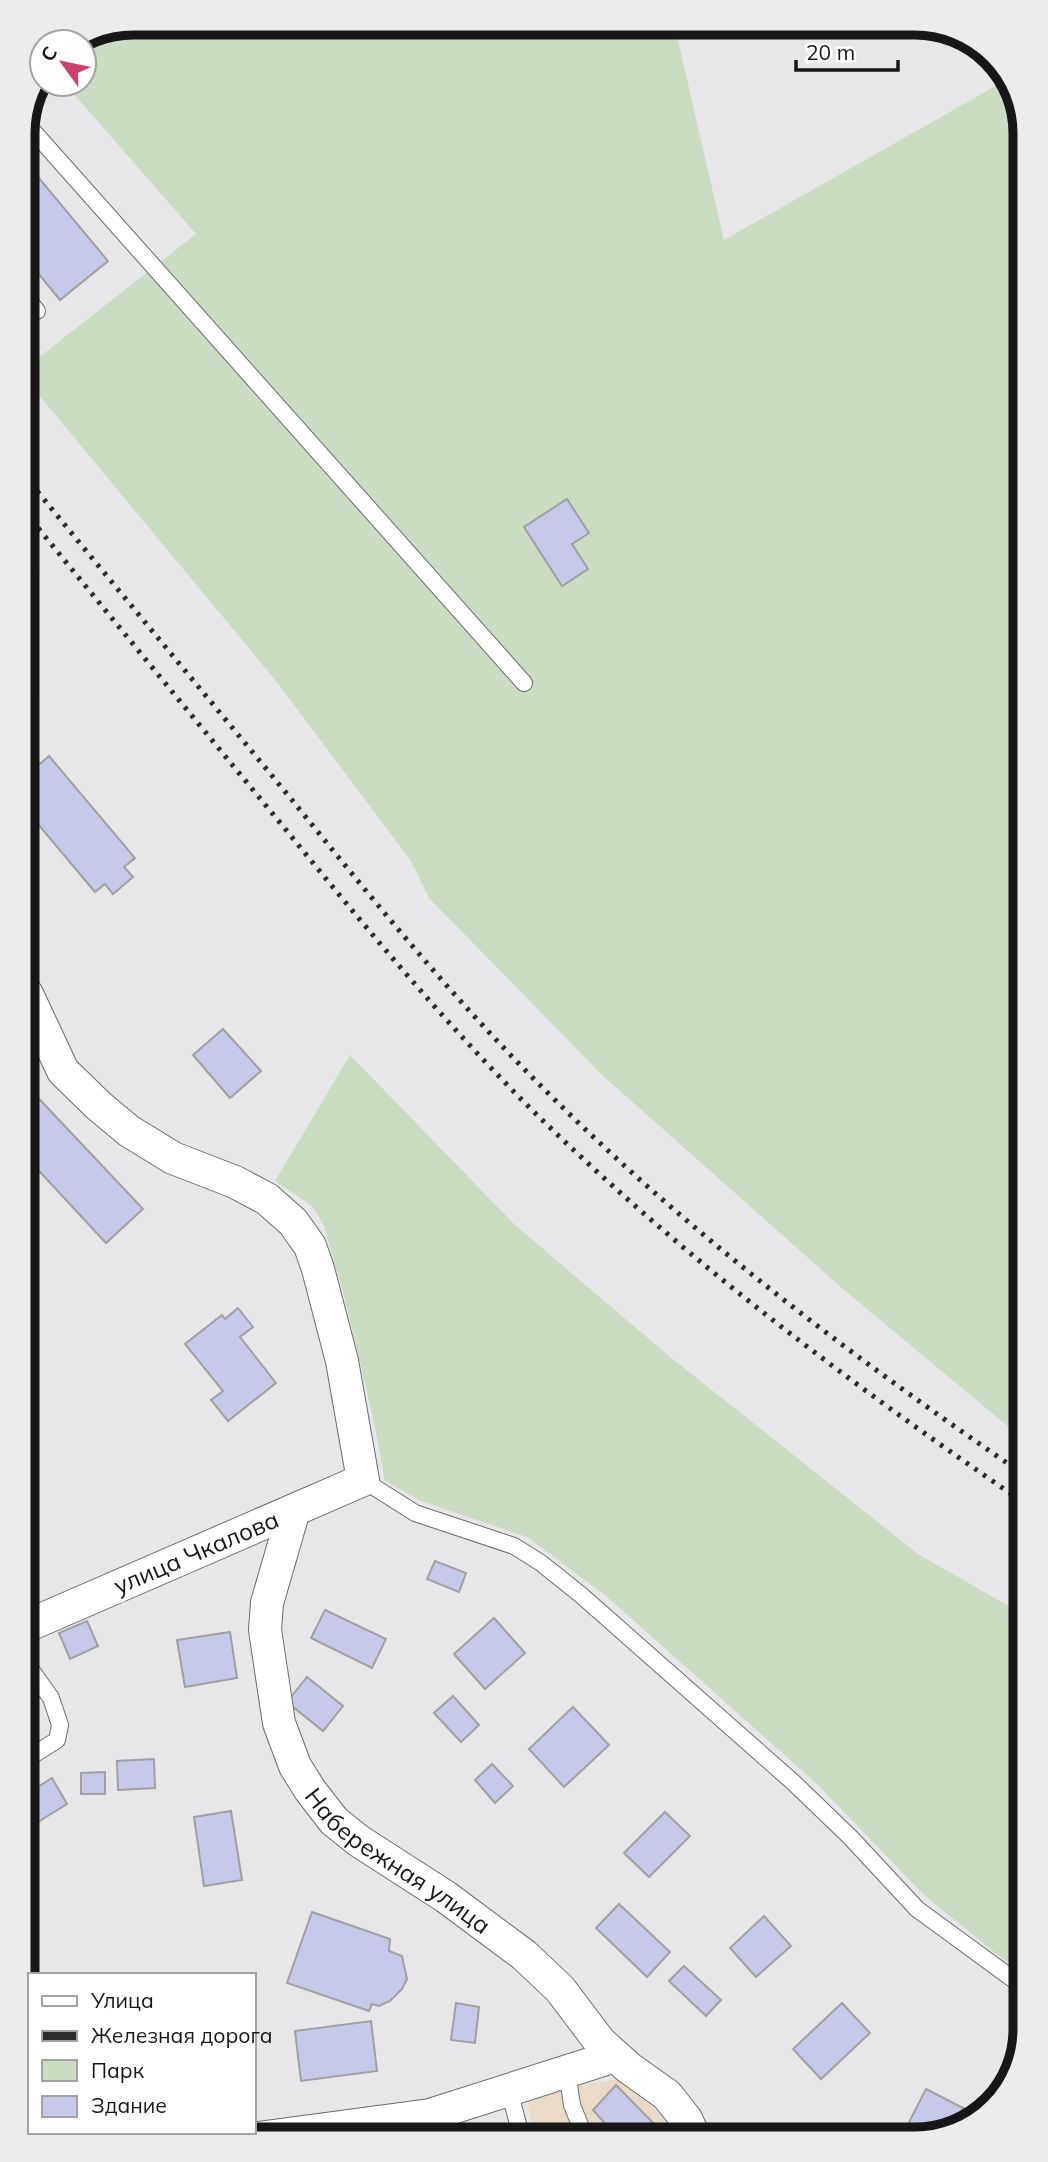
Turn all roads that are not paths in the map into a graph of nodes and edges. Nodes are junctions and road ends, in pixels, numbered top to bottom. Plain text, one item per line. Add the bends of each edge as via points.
1 (35, 133) edge
2 (35, 309) edge
3 (37, 311) dead end
4 (524, 683) dead end
5 (35, 1011) edge
6 (363, 1480) junction
7 (294, 1510) junction
8 (35, 1622) edge
9 (35, 1675) edge
10 (35, 1754) edge
11 (1013, 1979) edge
12 (615, 2056) junction
13 (567, 2071) junction
14 (509, 2090) junction
15 (340, 2127) edge
16 (519, 2127) edge
17 (581, 2127) edge
18 (690, 2127) edge

1 - 4 lane
2 - 3 lane
5 - 6 street via 63,1071 99,1106 173,1158 267,1199 293,1222 310,1246 342,1362
6 - 7 street, улица Чкалова
6 - 11 lane via 415,1513 514,1546 541,1563 794,1783 917,1909
7 - 8 street, улица Чкалова
7 - 12 street, Набережная улица via 267,1603 265,1630 279,1723 295,1766 334,1821 524,1955 560,1989
9 - 10 lane via 51,1698 60,1725 57,1740
12 - 13 street
12 - 18 street, Набережная улица via 667,2095
13 - 14 street
13 - 17 lane
14 - 15 street via 430,2115
14 - 16 lane

